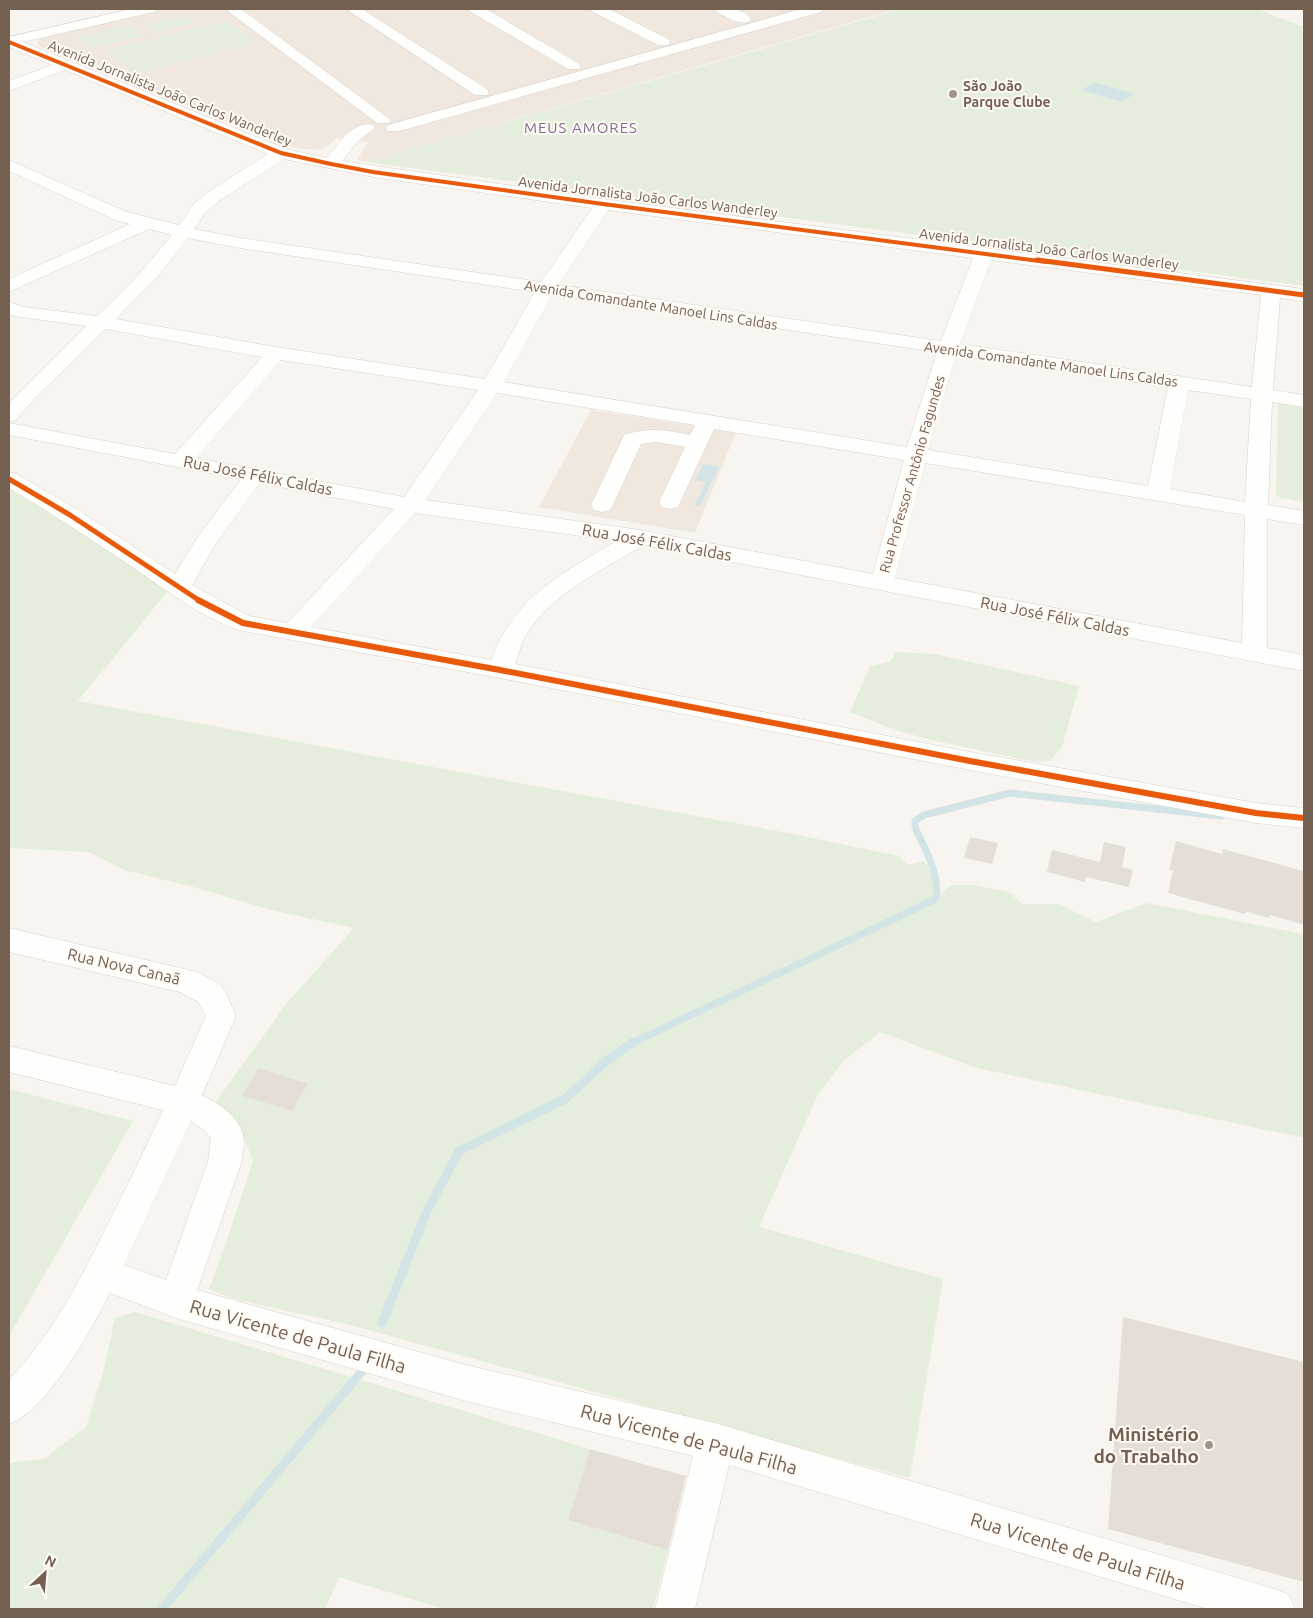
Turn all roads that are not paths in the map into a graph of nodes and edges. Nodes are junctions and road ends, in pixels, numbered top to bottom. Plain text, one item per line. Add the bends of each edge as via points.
1 (149, 9) edge
2 (232, 9) edge
3 (353, 9) edge
4 (476, 9) edge
5 (598, 9) edge
6 (722, 9) edge
7 (781, 9) edge
8 (816, 9) edge
9 (749, 22) junction
10 (9, 42) edge
11 (663, 42) junction
12 (66, 65) junction
13 (577, 69) junction
14 (9, 86) edge
15 (481, 92) junction
16 (388, 123) junction
17 (281, 153) junction
18 (331, 164) junction
19 (9, 165) edge
20 (603, 204) junction
21 (146, 223) junction
22 (183, 232) junction
23 (984, 253) junction
24 (9, 286) edge
25 (546, 289) junction
26 (1272, 290) junction
27 (1304, 295) edge
28 (9, 308) edge
29 (101, 322) junction
30 (948, 349) junction
31 (276, 354) junction
32 (1179, 383) junction
33 (491, 386) junction
34 (1262, 395) junction
35 (1304, 401) edge
36 (9, 416) edge
37 (708, 420) junction
38 (9, 429) edge
39 (697, 443) junction
40 (916, 454) junction
41 (181, 460) junction
42 (256, 474) junction
43 (9, 479) edge
44 (1158, 494) junction
45 (670, 502) dead end
46 (410, 504) junction
47 (602, 505) dead end
48 (1256, 510) junction
49 (1304, 518) edge
50 (640, 537) junction
51 (882, 583) junction
52 (179, 586) junction
53 (292, 633) junction
54 (1254, 654) junction
55 (1304, 662) edge
56 (500, 670) junction
57 (1304, 818) edge
58 (9, 940) edge
59 (9, 1059) edge
60 (185, 1102) junction
61 (102, 1272) junction
62 (176, 1301) junction
63 (9, 1406) edge
64 (715, 1442) junction
65 (675, 1609) edge
66 (1275, 1609) edge

1 - 10 street
2 - 16 street
3 - 15 street
4 - 13 street
5 - 11 street
6 - 9 street
7 - 9 street
8 - 9 street
9 - 11 street
9 - 13 street
10 - 12 street, Avenida Jornalista João Carlos Wanderley
11 - 13 street
12 - 14 street
12 - 17 street, Avenida Jornalista João Carlos Wanderley
13 - 15 street
13 - 16 street
15 - 16 street
16 - 18 street via 368,123 367,128 351,139
17 - 18 street, Avenida Jornalista João Carlos Wanderley
17 - 22 street via 214,196 199,209
18 - 20 street, Avenida Jornalista João Carlos Wanderley
19 - 21 street, Avenida Comandante Manoel Lins Caldas via 121,216
20 - 23 street, Avenida Jornalista João Carlos Wanderley
20 - 25 street
21 - 22 street, Avenida Comandante Manoel Lins Caldas
21 - 24 street
22 - 25 street, Avenida Comandante Manoel Lins Caldas
22 - 29 street via 146,278
23 - 26 street, Avenida Jornalista João Carlos Wanderley
23 - 30 street, Rua Professor Antônio Fagundes
25 - 30 street, Avenida Comandante Manoel Lins Caldas
25 - 33 street
26 - 27 street, Avenida Jornalista João Carlos Wanderley
26 - 34 street
28 - 29 street
29 - 31 street
29 - 36 street
30 - 32 street, Avenida Comandante Manoel Lins Caldas
30 - 40 street, Rua Professor Antônio Fagundes
31 - 33 street
31 - 41 street
32 - 34 street, Avenida Comandante Manoel Lins Caldas
32 - 44 street
33 - 37 street
33 - 46 street
34 - 35 street, Avenida Comandante Manoel Lins Caldas
34 - 48 street
37 - 39 street
37 - 40 street
38 - 41 street, Rua José Félix Caldas
39 - 45 street
39 - 47 street via 653,434 632,440
40 - 44 street
40 - 51 street, Rua Professor Antônio Fagundes
41 - 42 street, Rua José Félix Caldas
42 - 46 street, Rua José Félix Caldas
42 - 52 street via 205,543
43 - 52 street
44 - 48 street
46 - 50 street, Rua José Félix Caldas
46 - 53 street
48 - 49 street
48 - 54 street
50 - 51 street, Rua José Félix Caldas
50 - 56 street via 570,579 533,610 509,642
51 - 54 street, Rua José Félix Caldas
52 - 53 street via 214,610 243,623
53 - 56 street
54 - 55 street, Rua José Félix Caldas
56 - 57 street via 970,761
58 - 60 street, Rua Nova Canaã via 186,980 215,998 222,1016
59 - 60 street
60 - 61 street
60 - 62 street via 207,1113 227,1138 224,1161
61 - 62 street, Rua Vicente de Paula Filha
61 - 63 street via 72,1330 28,1388
62 - 64 street, Rua Vicente de Paula Filha via 466,1383
64 - 65 street
64 - 66 street, Rua Vicente de Paula Filha

